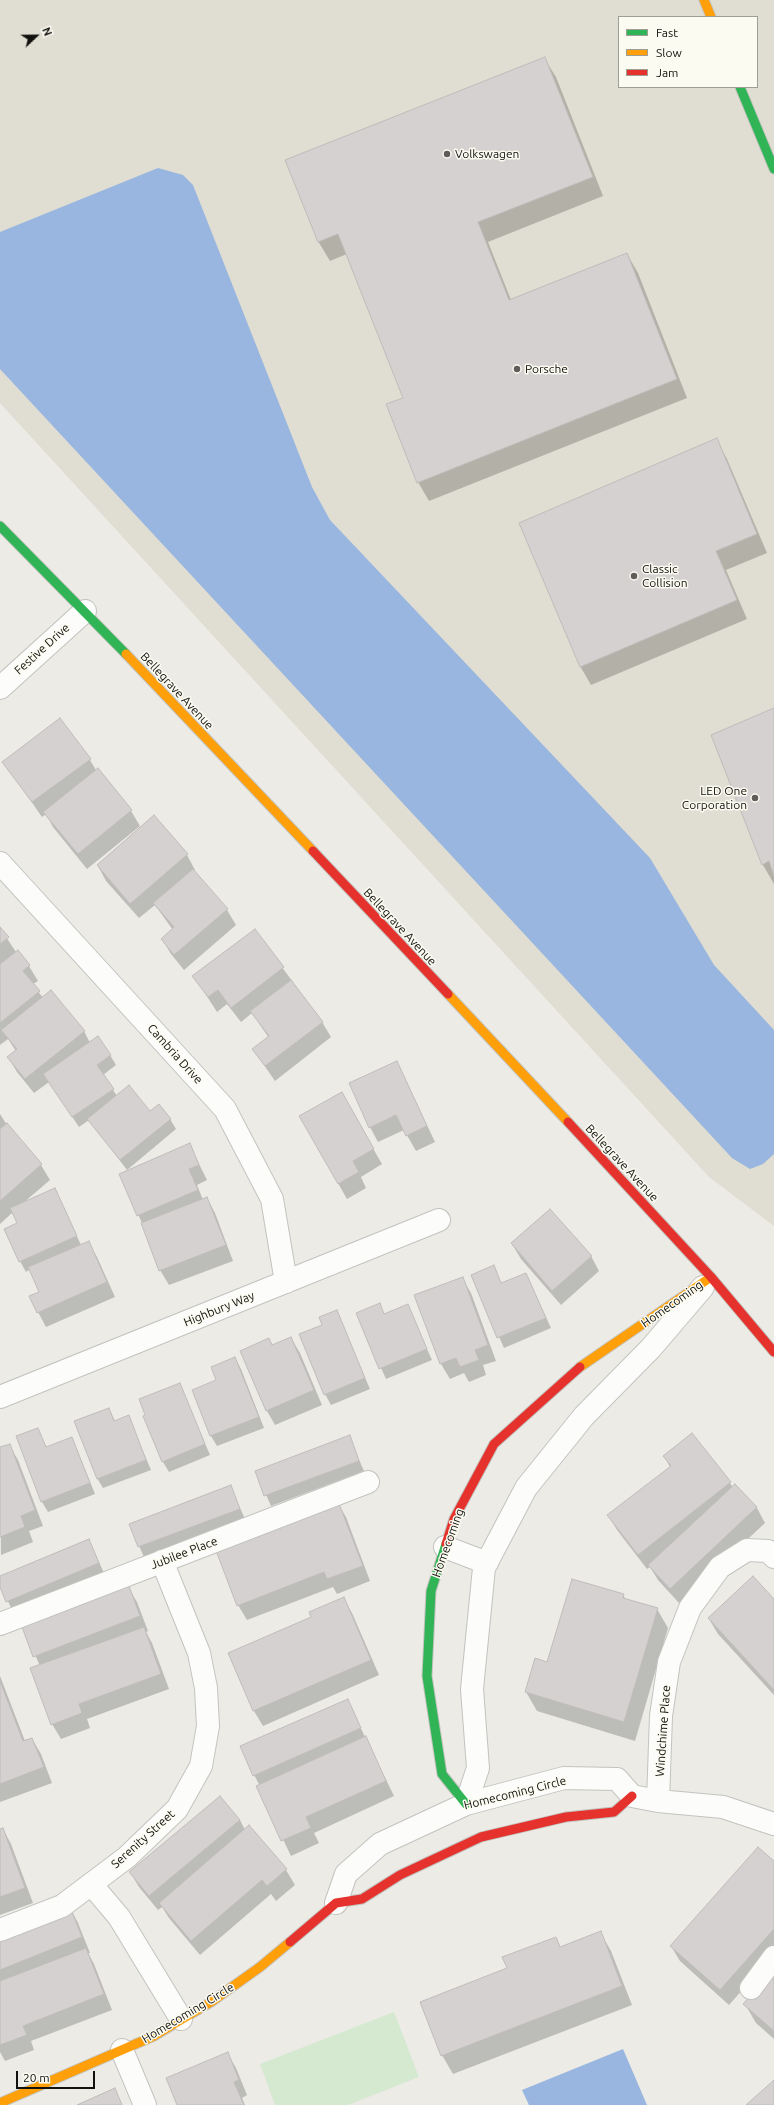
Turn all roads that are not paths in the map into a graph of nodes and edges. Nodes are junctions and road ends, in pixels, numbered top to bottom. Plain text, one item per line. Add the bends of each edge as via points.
1 (704, 0) edge
2 (711, 16) edge
3 (740, 88) edge
4 (774, 169) edge
5 (0, 526) edge
6 (85, 611) junction
7 (0, 688) edge
8 (0, 863) edge
9 (439, 1220) dead end
10 (711, 1277) junction
11 (286, 1282) junction
12 (774, 1352) edge
13 (1, 1394) edge
14 (368, 1482) dead end
15 (445, 1547) junction
16 (774, 1557) edge
17 (162, 1561) junction
18 (487, 1563) junction
19 (0, 1624) edge
20 (632, 1796) junction
21 (658, 1801) junction
22 (466, 1804) junction
23 (774, 1824) edge
24 (91, 1884) junction
25 (336, 1904) junction
26 (0, 1930) edge
27 (774, 1957) edge
28 (751, 1988) dead end
29 (181, 2019) junction
30 (122, 2050) junction
31 (0, 2103) edge
32 (145, 2105) edge

1 - 2 street
3 - 4 street
5 - 6 street, Bellegrave Avenue
6 - 7 street, Festive Drive
6 - 10 street, Bellegrave Avenue via 508,1057
8 - 11 street, Cambria Drive via 225,1109 272,1199
9 - 11 street, Highbury Way
10 - 12 street, Bellegrave Avenue
10 - 15 street, Homecoming via 570,1374 494,1444 454,1519
10 - 18 street, Homecoming via 651,1348 584,1416 526,1488
11 - 13 street, Highbury Way
14 - 17 street, Jubilee Place
15 - 18 street
15 - 22 street, Homecoming via 431,1591 427,1676 442,1774
16 - 21 street, Windchime Place via 768,1551 747,1550 720,1567 690,1608 669,1662 661,1716
17 - 19 street, Jubilee Place
17 - 24 street, Serenity Street via 199,1653 206,1688 208,1726 201,1766 177,1809 127,1857
18 - 22 street, Homecoming via 482,1582 472,1689 478,1768
20 - 21 street
20 - 22 street, Homecoming Circle via 617,1779 564,1778
20 - 25 street, Homecoming Circle via 614,1812 566,1817 481,1837 400,1875 362,1899
21 - 23 street via 723,1807
22 - 25 street, Homecoming Circle via 380,1844 366,1854 346,1874
24 - 26 street, Serenity Street via 62,1906
24 - 29 street via 119,1918
25 - 29 street, Homecoming Circle via 260,1967 212,2002
27 - 28 street
29 - 30 street, Homecoming Circle via 154,2036
30 - 31 street, Homecoming Circle
30 - 32 street

